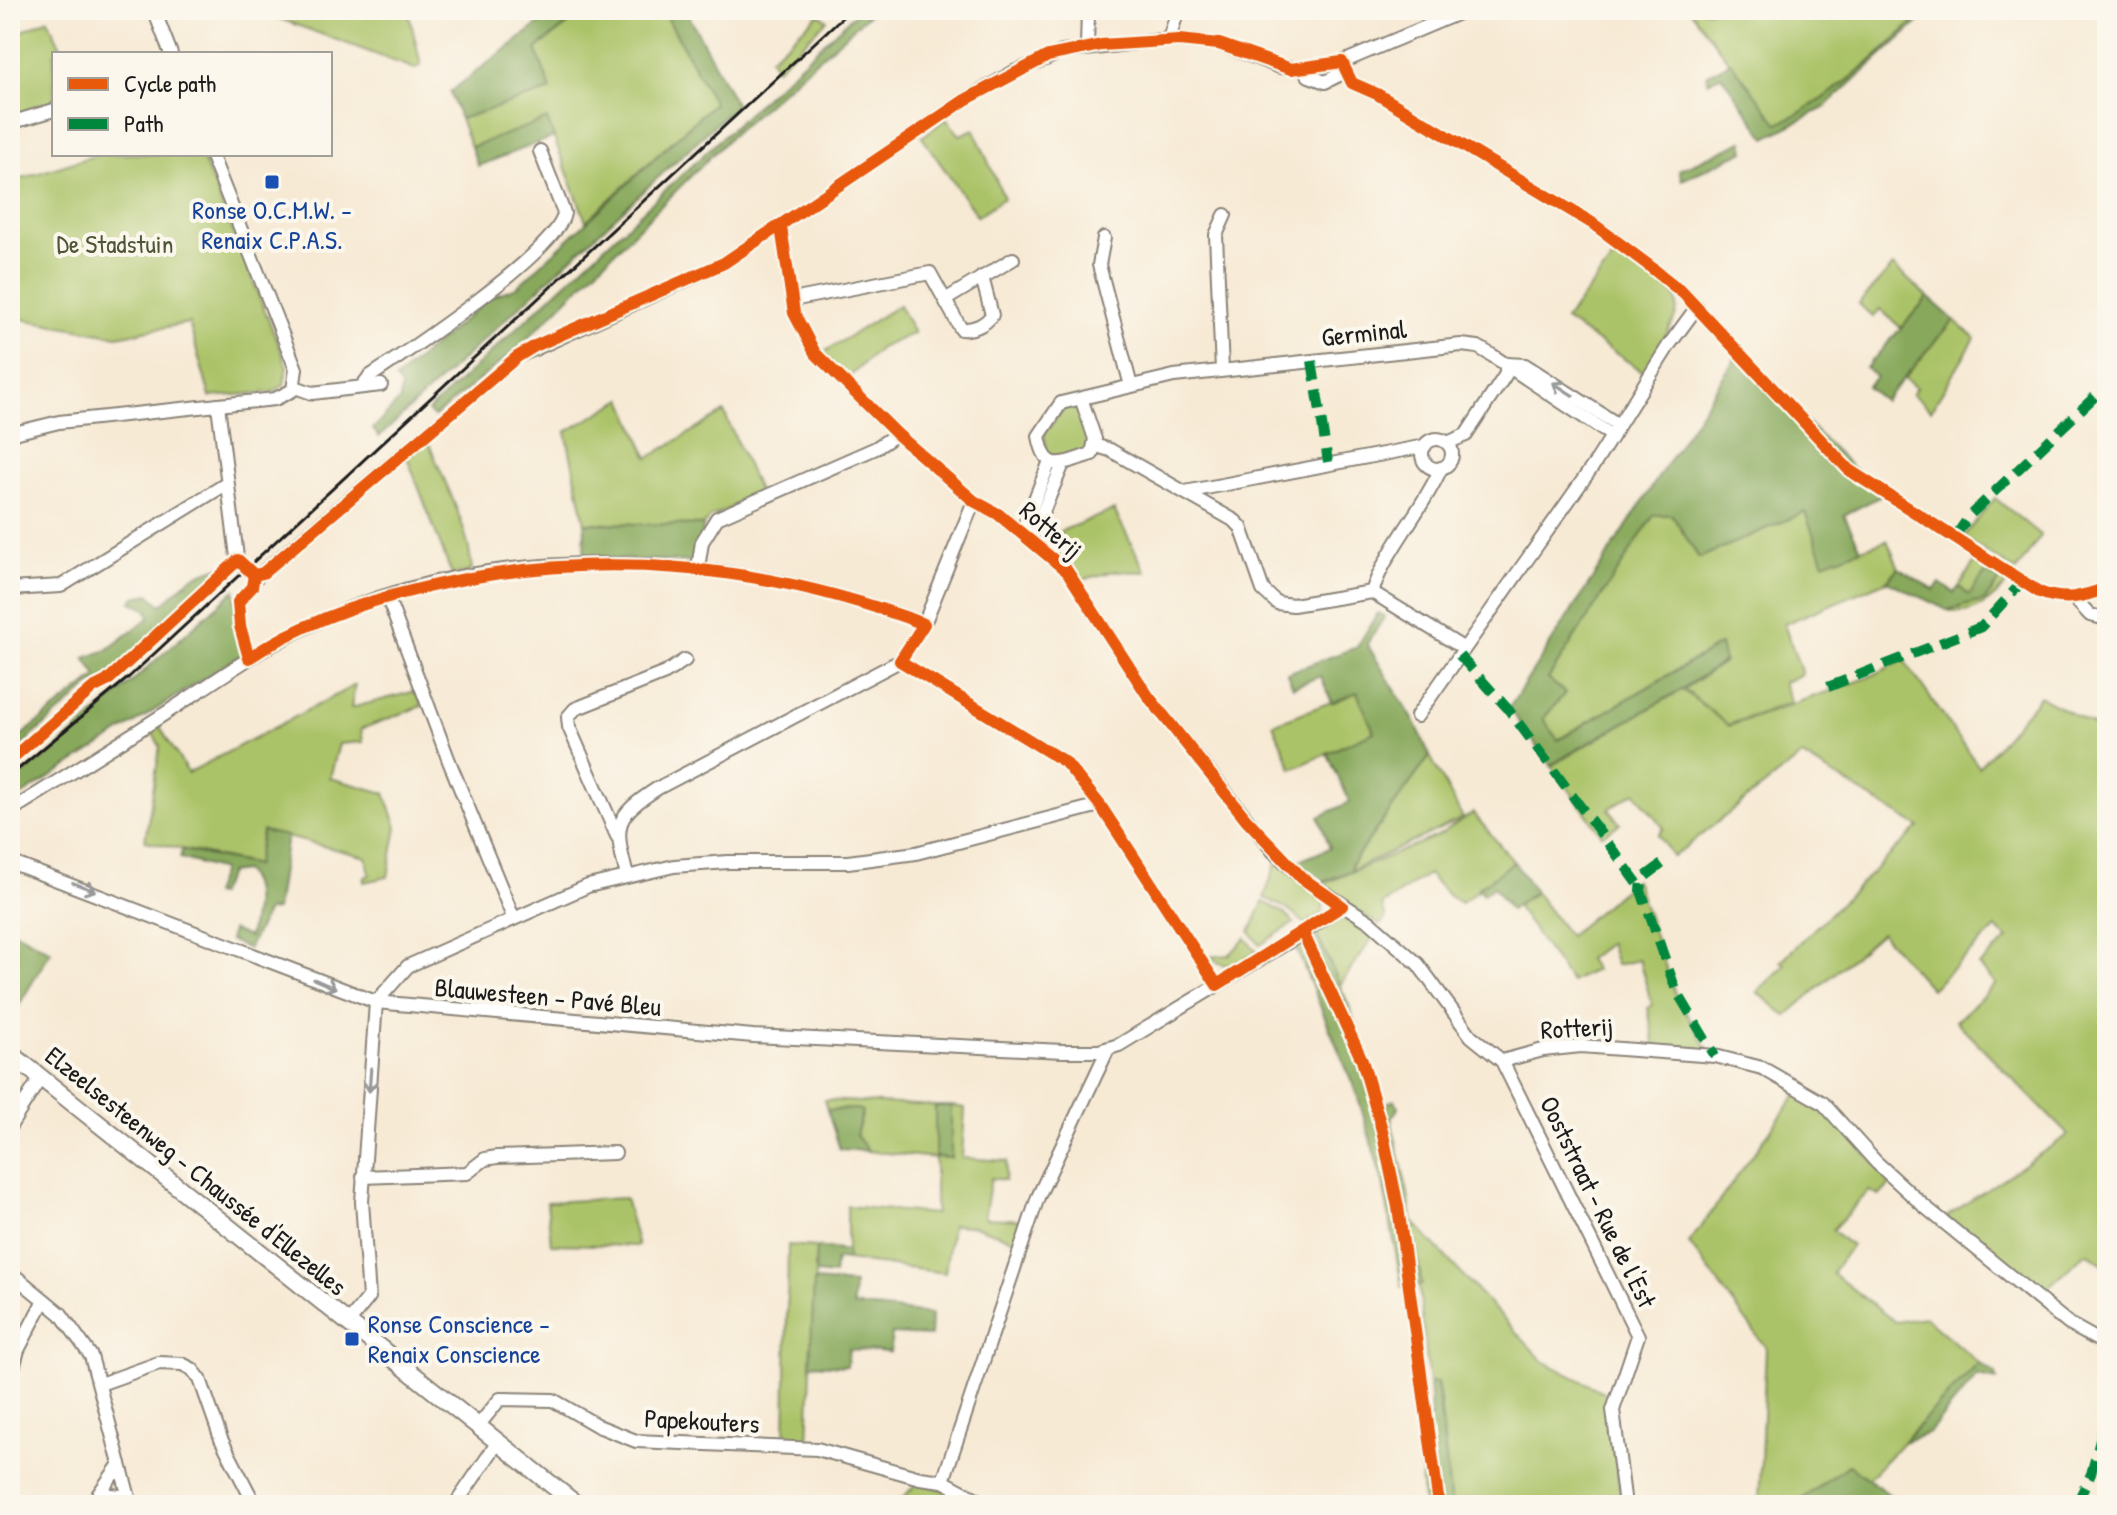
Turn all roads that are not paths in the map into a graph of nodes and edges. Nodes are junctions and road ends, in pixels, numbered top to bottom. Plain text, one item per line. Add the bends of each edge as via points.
1 (154, 10) edge
2 (1088, 10) edge
3 (1178, 10) edge
4 (1466, 10) edge
5 (1169, 39) junction
6 (1087, 47) junction
7 (170, 52) edge
8 (1343, 67) junction
9 (52, 111) edge
10 (10, 123) edge
11 (540, 151) dead end
12 (212, 156) edge
13 (1225, 215) dead end
14 (781, 227) junction
15 (1104, 238) dead end
16 (1013, 259) dead end
17 (982, 277) junction
18 (792, 300) junction
19 (945, 300) junction
20 (1697, 307) junction
21 (1506, 364) junction
22 (1222, 370) junction
23 (363, 385) junction
24 (381, 385) dead end
25 (1131, 386) junction
26 (295, 387) junction
27 (1082, 401) junction
28 (218, 405) junction
29 (1614, 430) junction
30 (10, 434) edge
31 (897, 434) junction
32 (1447, 443) junction
33 (1094, 445) junction
34 (1425, 446) junction
35 (1056, 463) junction
36 (1441, 468) junction
37 (226, 484) junction
38 (1185, 492) junction
39 (974, 501) junction
40 (1026, 536) junction
41 (698, 568) junction
42 (2107, 588) edge
43 (10, 589) edge
44 (1372, 592) junction
45 (387, 596) junction
46 (2075, 599) junction
47 (2107, 619) edge
48 (924, 624) junction
49 (1463, 648) junction
50 (685, 660) dead end
51 (900, 661) junction
52 (1417, 716) dead end
53 (1100, 805) junction
54 (10, 811) edge
55 (617, 836) junction
56 (10, 862) edge
57 (627, 876) junction
58 (1342, 906) junction
59 (513, 917) junction
60 (1217, 985) junction
61 (376, 1002) junction
62 (1108, 1049) junction
63 (10, 1053) edge
64 (1502, 1061) junction
65 (41, 1077) junction
66 (10, 1126) edge
67 (615, 1153) dead end
68 (363, 1177) junction
69 (10, 1272) edge
70 (44, 1300) junction
71 (348, 1323) junction
72 (2107, 1345) edge
73 (10, 1379) edge
74 (100, 1384) junction
75 (478, 1426) junction
76 (498, 1442) junction
77 (120, 1464) junction
78 (943, 1481) junction
79 (98, 1495) junction
80 (130, 1502) edge
81 (86, 1505) edge
82 (255, 1505) edge
83 (455, 1505) edge
84 (577, 1505) edge
85 (988, 1505) edge
86 (1625, 1505) edge

1 - 7 street
2 - 6 street
3 - 5 street
4 - 8 street
5 - 6 street
5 - 8 street via 1219,44 1280,67 1303,69 1325,82
6 - 14 street via 1048,56 989,85
8 - 20 street via 1356,85 1592,223
9 - 10 street
11 - 23 street via 564,213 558,231 489,291
12 - 26 street via 296,369
13 - 22 street via 1216,235
14 - 18 street, Rotterij
14 - 37 street via 710,271 522,354 257,577 242,564
15 - 25 street via 1099,265
16 - 17 street
17 - 19 street
17 - 19 street via 992,309 988,321 961,329
18 - 19 street via 930,273
18 - 31 street, Rotterij via 815,353
20 - 29 street
20 - 46 street via 1849,470 2032,588
21 - 22 street, Germinal via 1478,347 1461,345
21 - 29 street, Germinal
21 - 32 street via 1506,374 1466,435
22 - 25 street, Germinal
23 - 24 street
23 - 26 street via 312,393
25 - 27 street, Germinal
26 - 28 street via 284,396
27 - 33 street
27 - 35 street, Germinal via 1061,403 1042,427 1041,451
28 - 30 street via 59,422
28 - 37 street
29 - 49 street
31 - 39 street, Rotterij
31 - 41 street via 717,518 702,542
32 - 34 street via 1434,440
32 - 36 street via 1452,457
33 - 35 street via 1092,454
33 - 38 street
34 - 36 street via 1425,463
34 - 38 street
35 - 40 street
36 - 44 street via 1379,570
37 - 43 street via 61,586
38 - 44 street via 1241,527 1265,593 1277,603
39 - 40 street, Rotterij
39 - 48 street
40 - 58 street, Rotterij via 1076,583 1148,696 1253,827 1302,878
41 - 45 street via 637,564 524,569
41 - 48 street via 835,593
42 - 46 street
44 - 49 street
45 - 54 street via 257,653
45 - 59 street
46 - 47 street via 2090,615
48 - 51 street
49 - 52 street
50 - 55 street via 575,709 568,717
51 - 53 street via 1065,762
51 - 55 street via 658,788 626,810
53 - 57 street via 916,853 848,862 701,864
53 - 60 street
55 - 57 street
56 -> 61 street, Blauwesteen - Pavé Bleu
57 - 59 street
58 - 60 street
58 - 64 street, Rotterij via 1370,922 1418,964 1471,1036
59 - 61 street via 408,966
60 - 62 street
61 - 62 street, Blauwesteen - Pavé Bleu via 779,1038
61 -> 68 street
62 - 78 street via 1038,1197
63 - 65 main road, Elzeelsesteenweg - Chaussée d'Ellezelles
64 - 72 street, Rotterij via 1581,1046 1715,1056 1762,1068 1823,1103 1924,1206 2069,1324
64 - 86 street, Ooststraat - Rue de l'Est via 1638,1336 1613,1410
65 - 66 street
65 - 71 main road, Elzeelsesteenweg - Chaussée d'Ellezelles
67 - 68 street via 497,1157 467,1173
68 - 71 street via 369,1297
69 - 70 street
70 - 73 street via 18,1350
70 - 74 street via 75,1329
71 - 75 main road, Elzeelsesteenweg - Chaussée d'Ellezelles
74 - 77 street
74 - 82 street via 159,1363 192,1369
75 - 76 main road, Elzeelsesteenweg - Chaussée d'Ellezelles
75 - 78 street, Papekouters via 500,1399 553,1400 636,1441 817,1449
76 - 83 street
76 - 84 main road, Elzeelsesteenweg - Chaussée d'Ellezelles
77 - 79 street
77 - 80 street
78 - 85 street
79 - 80 street
79 - 81 street

